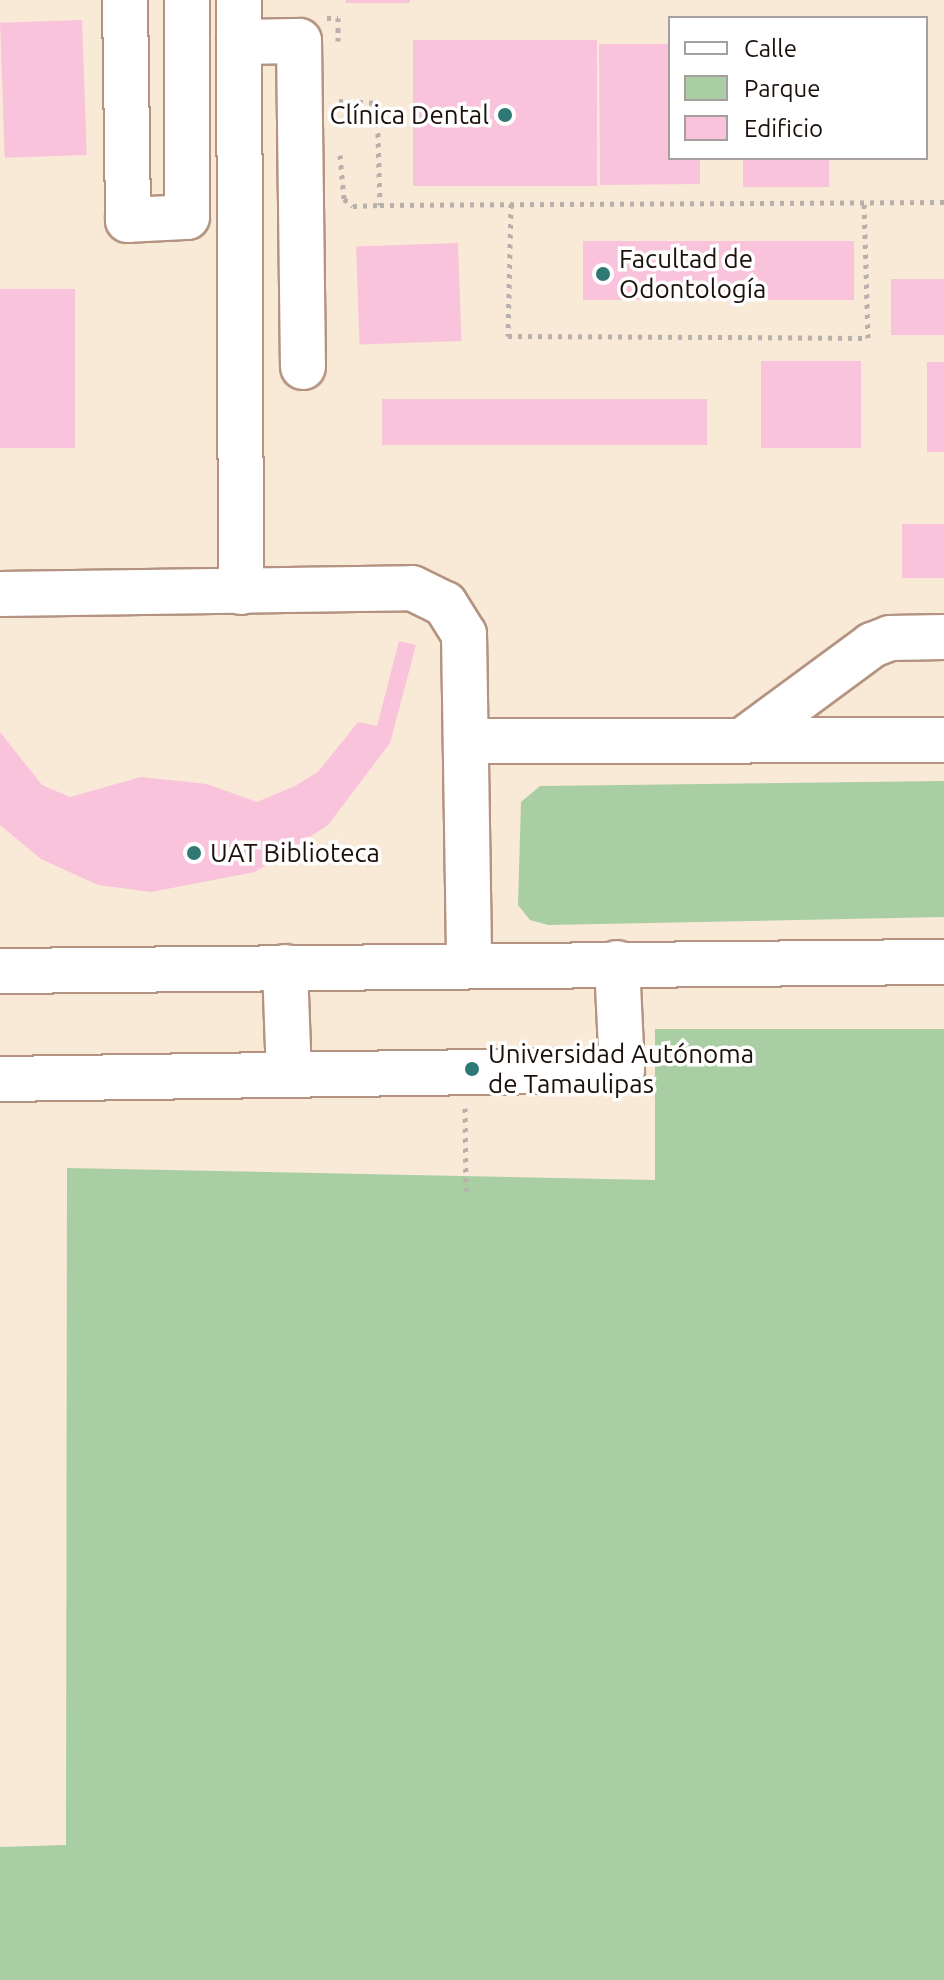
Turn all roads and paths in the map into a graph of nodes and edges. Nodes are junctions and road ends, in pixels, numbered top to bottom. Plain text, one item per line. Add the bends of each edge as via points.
1 (125, 0) edge
2 (187, 0) edge
3 (239, 21) edge
4 (339, 101) dead end
5 (864, 201) junction
6 (944, 202) edge
7 (511, 204) junction
8 (303, 367) dead end
9 (241, 592) junction
10 (0, 594) edge
11 (944, 637) edge
12 (944, 740) edge
13 (466, 741) junction
14 (742, 741) junction
15 (944, 962) edge
16 (617, 963) junction
17 (469, 965) junction
18 (285, 967) junction
19 (0, 971) edge
20 (464, 1072) junction
21 (289, 1074) junction
22 (0, 1079) edge
23 (466, 1191) dead end

1 - 2 street via 128,220 187,217
3 - 8 street via 299,41
3 - 9 street
4 - 7 path via 377,103 380,205
5 - 6 path
5 - 7 path
5 - 7 path via 868,338 508,336
9 - 10 street
9 - 13 street via 412,588 445,604 464,634
11 - 14 street via 890,638 872,645
12 - 14 street
13 - 14 street
13 - 17 street
15 - 16 street
16 - 17 street
16 - 20 street via 622,1070
17 - 18 street
18 - 19 street
18 - 21 street
20 - 21 street
20 - 23 path
21 - 22 street

